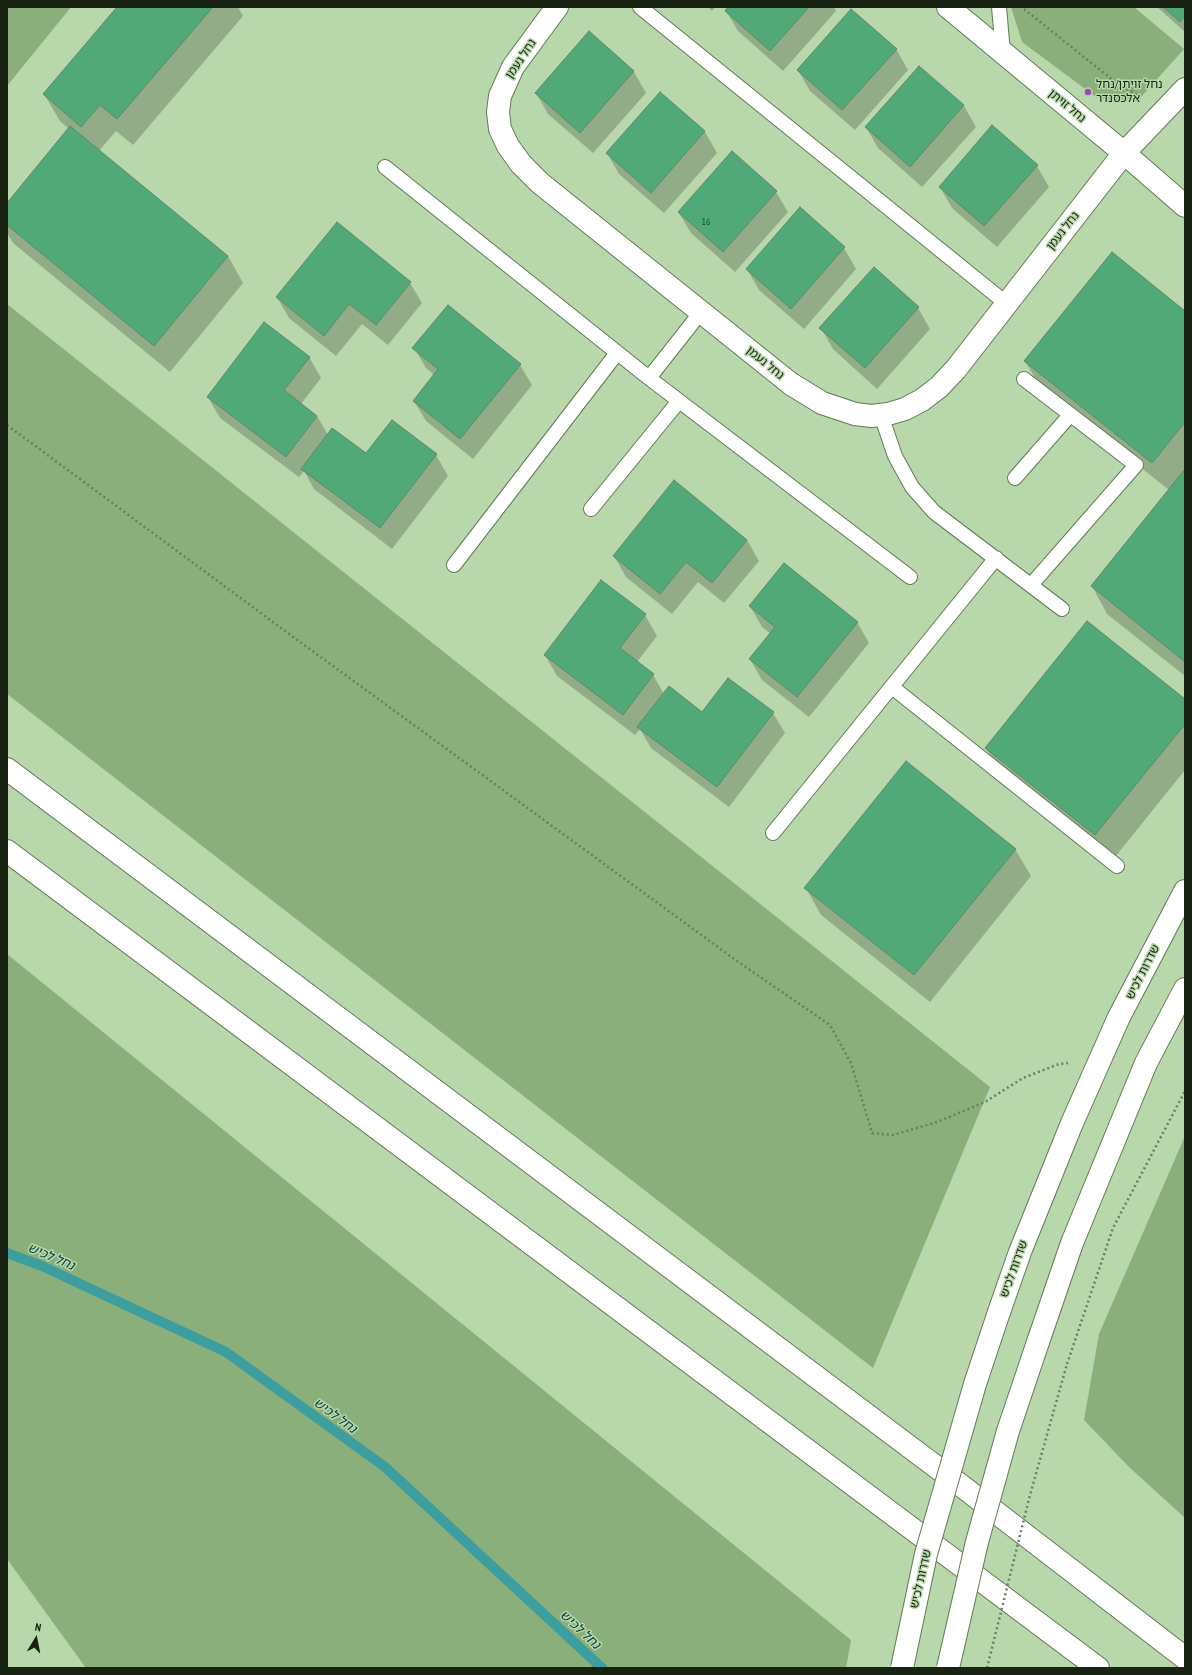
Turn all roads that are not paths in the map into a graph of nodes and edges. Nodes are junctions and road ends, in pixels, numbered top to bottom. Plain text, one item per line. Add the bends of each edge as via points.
1 (557, 7) edge
2 (640, 7) edge
3 (948, 7) edge
4 (999, 7) edge
5 (1003, 53) junction
6 (1185, 89) edge
7 (1124, 152) junction
8 (385, 167) dead end
9 (1185, 206) edge
10 (1007, 304) junction
11 (700, 312) junction
12 (617, 353) junction
13 (650, 378) junction
14 (1024, 379) dead end
15 (679, 401) junction
16 (881, 415) junction
17 (1070, 415) junction
18 (1015, 478) dead end
19 (591, 510) dead end
20 (996, 558) junction
21 (454, 565) dead end
22 (910, 578) dead end
23 (1031, 585) junction
24 (1062, 609) dead end
25 (892, 687) junction
26 (7, 769) edge
27 (773, 833) dead end
28 (7, 851) edge
29 (1117, 866) dead end
30 (1185, 891) edge
31 (1185, 989) edge
32 (1185, 1658) edge
33 (902, 1668) edge
34 (948, 1668) edge
35 (1098, 1668) edge

1 - 11 main road, נחל נעמן via 513,67 500,96 500,129 520,164 540,183
2 - 10 lane
3 - 5 main road, נחל זויתן
4 - 5 lane
5 - 7 main road, נחל זויתן
6 - 7 main road, נחל נעמן
7 - 9 main road, נחל זויתן
7 - 10 main road, נחל נעמן
8 - 12 lane
10 - 16 main road, נחל נעמן via 939,387 905,409
11 - 13 lane
11 - 16 main road, נחל נעמן via 806,394 833,408 854,414
12 - 13 lane
12 - 21 lane
13 - 15 lane
14 - 17 lane
15 - 19 lane
15 - 22 lane
16 - 20 lane via 895,456 912,487 934,512
17 - 18 lane
17 - 23 lane via 1136,465
20 - 23 lane
20 - 25 lane
23 - 24 lane
25 - 27 lane
25 - 29 lane
26 - 32 main road via 967,1490
28 - 35 main road
30 - 33 main road, שדרות לכיש, bridge via 1119,1017 1072,1123 1020,1252 975,1384 926,1554
31 - 34 main road, bridge via 1143,1070 1072,1243 1008,1431 977,1542

